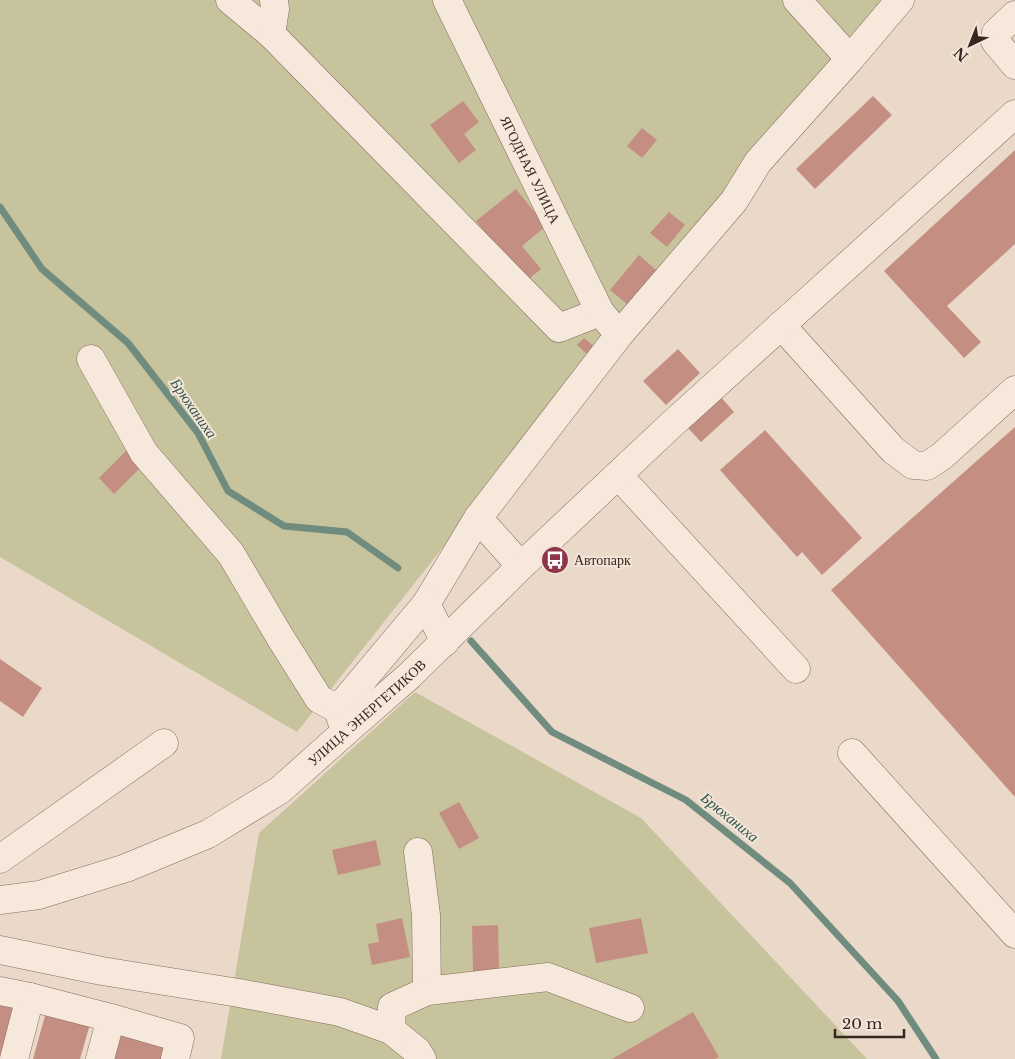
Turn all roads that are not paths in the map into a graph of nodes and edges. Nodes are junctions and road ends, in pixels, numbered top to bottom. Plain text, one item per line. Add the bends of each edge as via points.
1 (230, 0) edge
2 (274, 0) edge
3 (447, 0) edge
4 (796, 0) edge
5 (900, 0) edge
6 (1015, 15) edge
7 (271, 34) junction
8 (850, 59) junction
9 (1015, 65) edge
10 (1015, 114) edge
11 (600, 312) junction
12 (781, 326) junction
13 (619, 335) junction
14 (91, 359) dead end
15 (1015, 390) edge
16 (618, 475) junction
17 (478, 518) junction
18 (521, 566) junction
19 (426, 604) junction
20 (445, 642) junction
21 (796, 669) dead end
22 (341, 720) junction
23 (164, 743) dead end
24 (852, 753) dead end
25 (418, 852) dead end
26 (0, 859) edge
27 (0, 900) edge
28 (1015, 934) edge
29 (0, 950) edge
30 (0, 990) edge
31 (427, 991) junction
32 (30, 997) junction
33 (630, 1008) dead end
34 (111, 1018) junction
35 (391, 1030) junction
36 (14, 1059) edge
37 (100, 1059) edge
38 (175, 1059) edge
39 (422, 1059) edge

1 - 7 street
2 - 7 street
3 - 11 street, ЯГОДНАЯ УЛИЦА
4 - 8 street
5 - 8 street
6 - 9 street via 996,33 996,41
7 - 11 street via 559,328
8 - 13 street via 758,162 734,201
10 - 12 street, УЛИЦА ЭНЕРГЕТИКОВ
11 - 13 street, ЯГОДНАЯ УЛИЦА
12 - 15 street via 893,450 913,465 927,466 942,456
12 - 16 street, УЛИЦА ЭНЕРГЕТИКОВ
13 - 17 street
14 - 22 street via 144,454 231,554 319,699
16 - 18 street, УЛИЦА ЭНЕРГЕТИКОВ
16 - 21 street
17 - 18 street
17 - 19 street
18 - 20 street, УЛИЦА ЭНЕРГЕТИКОВ
19 - 20 street
19 - 22 street
20 - 22 street, УЛИЦА ЭНЕРГЕТИКОВ via 409,676
22 - 27 street, УЛИЦА ЭНЕРГЕТИКОВ via 280,790 208,834 126,868 39,894
23 - 26 street
24 - 28 street
25 - 31 street via 426,915
29 - 35 street via 340,1012
30 - 32 street
31 - 33 street via 548,977
31 - 35 street via 392,1006
32 - 34 street
32 - 36 street
34 - 37 street
34 - 38 street via 180,1038
35 - 39 street

